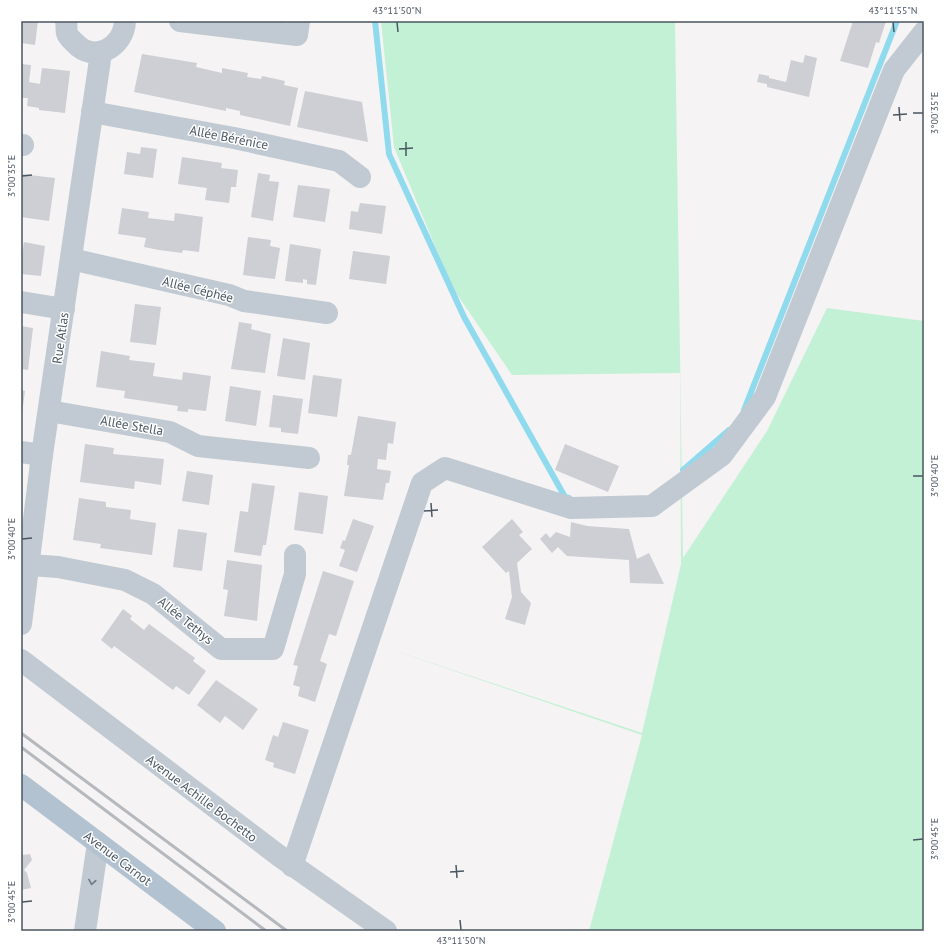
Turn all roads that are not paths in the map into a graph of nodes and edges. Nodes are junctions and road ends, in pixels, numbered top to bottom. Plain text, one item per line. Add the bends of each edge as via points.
1 (66, 21) edge
2 (125, 21) edge
3 (180, 21) edge
4 (299, 21) edge
5 (924, 32) edge
6 (101, 52) junction
7 (92, 112) junction
8 (360, 177) dead end
9 (71, 259) junction
10 (21, 302) edge
11 (64, 309) junction
12 (327, 313) dead end
13 (49, 411) junction
14 (21, 452) edge
15 (42, 455) junction
16 (308, 458) dead end
17 (295, 556) dead end
18 (30, 565) junction
19 (21, 624) edge
20 (21, 660) edge
21 (21, 785) edge
22 (98, 843) junction
23 (292, 866) junction
24 (85, 931) edge
25 (214, 931) edge
26 (386, 931) edge

1 - 6 street via 67,35 81,50
2 - 6 street via 116,44
3 - 4 street via 297,35
5 - 23 street via 894,70 765,397 722,455 652,506 571,508 445,468 422,482
6 - 7 street, Rue Atlas
7 - 8 street, Allée Bérénice via 234,138 339,161
7 - 9 street, Rue Atlas
9 - 11 street, Rue Atlas
9 - 12 street, Allée Céphée via 229,295 244,301
10 - 11 street
11 - 13 street, Rue Atlas
13 - 15 street, Rue Atlas
13 - 16 street, Allée Stella via 170,432 198,446
14 - 15 street
15 - 18 street, Rue Atlas
17 - 18 street, Allée Tethys via 294,574 273,649 221,649 153,594 125,580 58,567
18 - 19 street, Rue Atlas
20 - 23 street, Avenue Achille Bochetto
21 - 22 main road, Avenue Carnot
22 -> 24 street
22 - 25 main road, Avenue Carnot
23 - 26 street, Avenue Achille Bochetto

